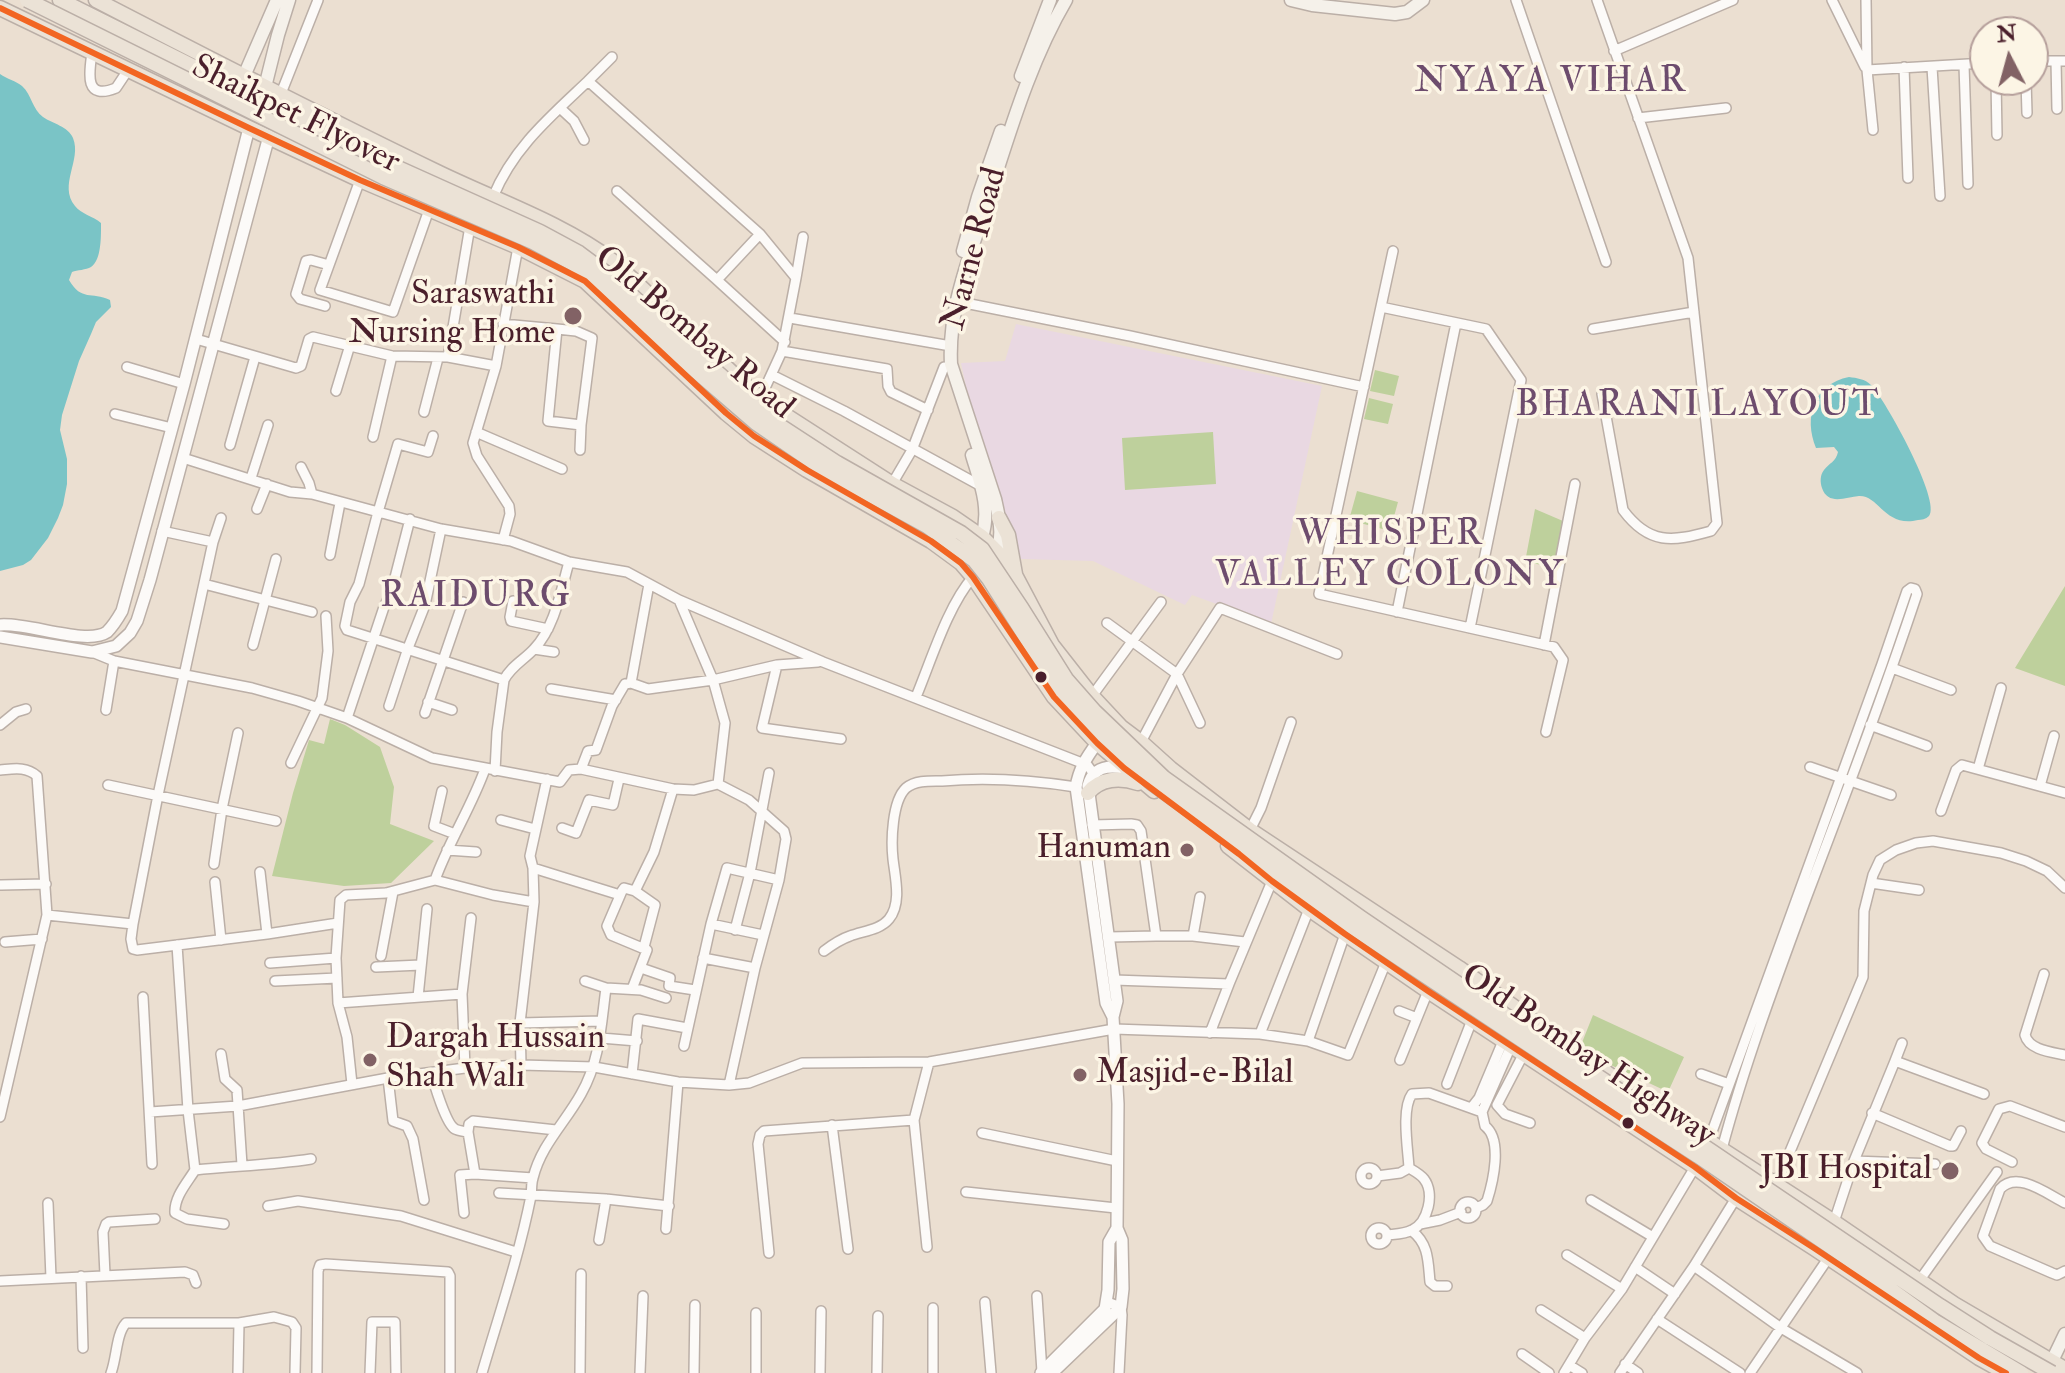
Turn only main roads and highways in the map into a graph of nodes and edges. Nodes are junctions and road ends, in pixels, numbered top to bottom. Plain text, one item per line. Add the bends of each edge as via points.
1 (27, 0) edge
2 (60, 0) edge
3 (96, 0) edge
4 (277, 0) edge
5 (289, 0) edge
6 (1050, 0) edge
7 (1066, 0) edge
8 (1291, 0) edge
9 (1423, 0) edge
10 (0, 8) edge
11 (244, 76) junction
12 (265, 87) junction
13 (999, 518) junction
14 (982, 537) junction
15 (997, 552) junction
16 (1015, 575) junction
17 (973, 577) junction
18 (1121, 727) joint
19 (1146, 785) junction
20 (1082, 790) road end
21 (1492, 993) junction
22 (1472, 1020) junction
23 (1962, 1309) junction
24 (2065, 1334) edge
25 (1944, 1335) junction
26 (2057, 1368) edge
27 (2006, 1373) edge
28 (2021, 1373) edge

1 - 28 main road, Shaikpet Flyover, bridge via 383,177 533,242 601,283 756,423 974,560 1056,685 1151,782 1346,923 1698,1156 1934,1321
2 - 26 main road, Shaikpet Flyover, bridge via 579,253 768,418 982,549 1066,679 1164,778 1361,918 1940,1306 1990,1338
3 - 11 main road, Old Bombay Road
4 - 11 main road
5 - 12 main road
6 - 14 main road, Narne Road via 978,197 949,299 944,367 981,486 987,522
7 - 13 main road, Narne Road via 1033,66 955,301 951,364
8 - 9 main road via 1395,14
10 - 17 main road, Old Bombay Highway via 585,281 754,436 931,541
11 - 12 main road, Old Bombay Road
12 - 14 main road, Old Bombay Road via 606,256 760,399
13 - 15 main road, Narne Road
13 - 16 main road via 1008,535
14 - 15 main road, Old Bombay Road
15 - 16 main road, Old Bombay Road
15 - 17 main road
16 - 18 main road, Old Bombay Road via 1052,645
17 - 19 main road, Old Bombay Highway via 1054,697
18 - 21 main road, Old Bombay Highway via 1250,830
19 - 20 main road via 1111,780
19 - 22 main road, Old Bombay Highway via 1309,909
21 - 22 main road
21 - 23 main road, Old Bombay Highway
22 - 25 main road, Old Bombay Highway
23 - 25 main road
23 - 26 main road, Old Bombay Highway
24 - 26 main road
25 - 27 main road, Old Bombay Highway

